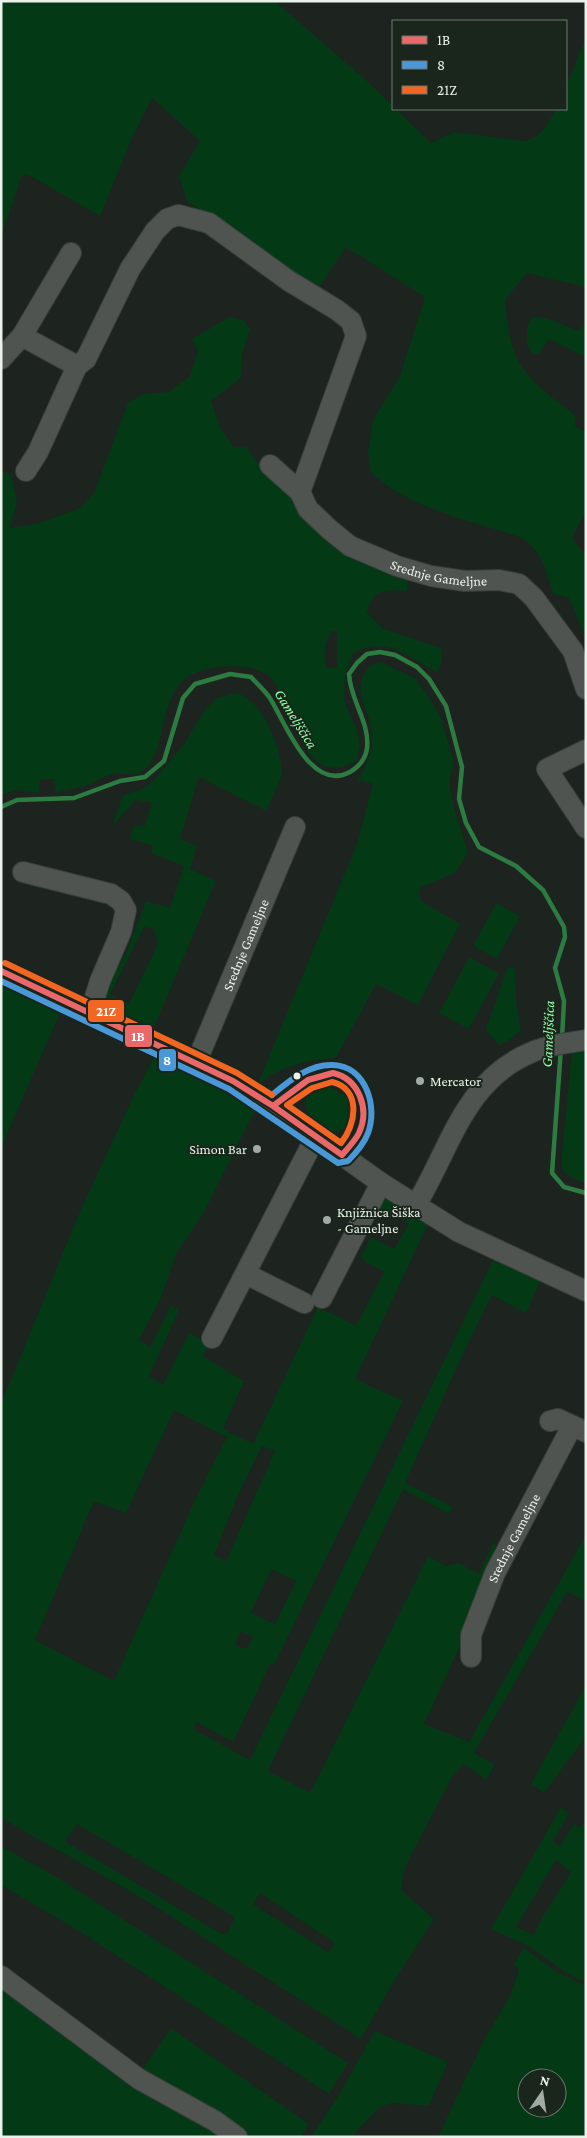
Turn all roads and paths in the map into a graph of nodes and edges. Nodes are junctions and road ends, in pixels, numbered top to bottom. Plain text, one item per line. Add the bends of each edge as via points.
1 (71, 253) dead end
2 (22, 336) junction
3 (1, 359) edge
4 (77, 366) junction
5 (270, 465) dead end
6 (26, 471) dead end
7 (300, 492) junction
8 (586, 689) edge
9 (586, 750) edge
10 (295, 827) dead end
11 (586, 828) edge
12 (23, 872) dead end
13 (1, 971) edge
14 (90, 1013) junction
15 (585, 1040) edge
16 (196, 1063) junction
17 (316, 1136) junction
18 (381, 1183) junction
19 (416, 1205) junction
20 (246, 1274) junction
21 (586, 1291) edge
22 (212, 1338) dead end
23 (550, 1421) dead end
24 (579, 1429) edge
25 (471, 1657) dead end
26 (1, 1976) edge
27 (237, 2137) edge

1 - 2 street
2 - 3 street
2 - 4 street
4 - 6 street
4 - 7 street via 86,359 130,269 166,219 178,215 209,223 351,321 356,336
5 - 7 street, Srednje Gameljne
7 - 8 street, Srednje Gameljne via 308,509 350,546 431,576 519,584 534,598 573,651
9 - 11 street via 546,769
10 - 16 street, Srednje Gameljne
12 - 14 street via 111,894 121,900 126,910 121,932
13 - 14 street
14 - 16 street
15 - 19 street via 548,1047 508,1064 489,1078 456,1127
16 - 17 street via 252,1092
17 - 18 street
17 - 20 street
18 - 19 street
18 - 20 street via 313,1301
19 - 21 street via 482,1244
20 - 22 street
23 - 24 street, Srednje Gameljne via 558,1419
24 - 25 street, Srednje Gameljne via 495,1572 471,1635
26 - 27 street via 139,2078

